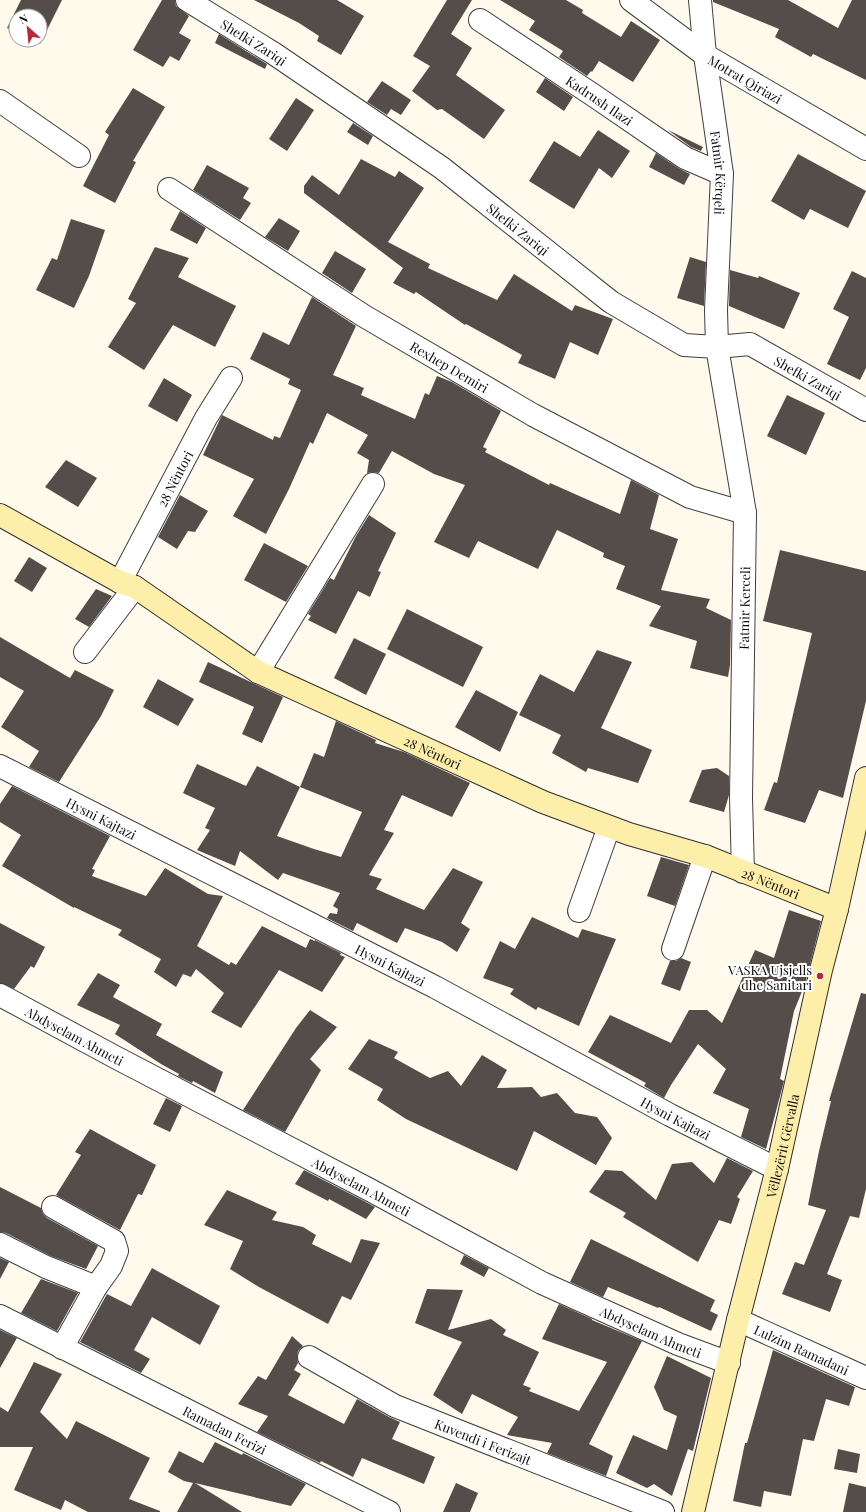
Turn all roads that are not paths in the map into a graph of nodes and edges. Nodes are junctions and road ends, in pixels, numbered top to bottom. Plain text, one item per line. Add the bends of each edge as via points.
1 (187, 0) edge
2 (631, 0) edge
3 (700, 0) edge
4 (480, 20) dead end
5 (705, 55) junction
6 (0, 101) edge
7 (866, 149) edge
8 (79, 156) dead end
9 (722, 174) junction
10 (169, 190) dead end
11 (717, 347) junction
12 (231, 378) dead end
13 (866, 410) edge
14 (373, 484) dead end
15 (745, 513) junction
16 (0, 515) edge
17 (128, 584) junction
18 (85, 652) dead end
19 (258, 672) junction
20 (0, 766) edge
21 (866, 778) edge
22 (609, 827) junction
23 (705, 856) junction
24 (743, 872) junction
25 (837, 909) junction
26 (579, 911) dead end
27 (673, 949) dead end
28 (0, 995) edge
29 (778, 1169) junction
30 (53, 1207) dead end
31 (0, 1244) edge
32 (96, 1287) junction
33 (0, 1316) edge
34 (738, 1320) junction
35 (62, 1348) junction
36 (309, 1357) dead end
37 (729, 1363) junction
38 (866, 1378) edge
39 (389, 1512) edge
40 (663, 1512) edge
41 (693, 1512) edge

1 - 11 street, Shefki Zariqi via 273,53 442,168 611,302 684,345
2 - 5 street, Motrat Qiriazi
3 - 5 street, Fatmir Kërqeli
4 - 9 street, Kadrush Ilazi via 685,158
5 - 7 street, Motrat Qiriazi
5 - 9 street, Fatmir Kërqeli
6 - 8 street
9 - 11 street, Fatmir Kërqeli via 716,310
10 - 15 street, Rexhep Demiri via 364,316 533,415 690,496
11 - 13 street, Shefki Zariqi via 750,344
11 - 15 street, Fatmir Kerceli
12 - 17 street, 28 Nëntori via 206,418
14 - 19 street
15 - 24 street, Fatmir Kerceli via 741,798
16 - 17 street, 28 Nëntori
17 - 18 street, 28 Nëntori
17 - 19 street, 28 Nëntori
19 - 22 street, 28 Nëntori via 543,802
20 - 29 street, Hysni Kajtazi via 435,986 670,1115
21 - 25 street, Vëllezërit Gërvalla
22 - 23 street, 28 Nëntori
22 - 26 street
23 - 24 street, 28 Nëntori
23 - 27 street
24 - 25 street, 28 Nëntori
25 - 29 street, Vëllezërit Gërvalla via 821,970
28 - 37 street, Abdyselam Ahmeti via 542,1283 678,1344
29 - 34 street, Vëllezërit Gërvalla
30 - 32 street via 114,1242 117,1251 111,1266
31 - 32 street via 46,1267
32 - 35 street
33 - 35 street, Ramadan Ferizi
34 - 37 street, Vëllezërit Gërvalla
34 - 38 street, Lulzim Ramadani
35 - 39 street, Ramadan Ferizi
36 - 40 street, Kuvendi i Ferizajt via 395,1406
37 - 41 street, Vëllezërit Gërvalla

